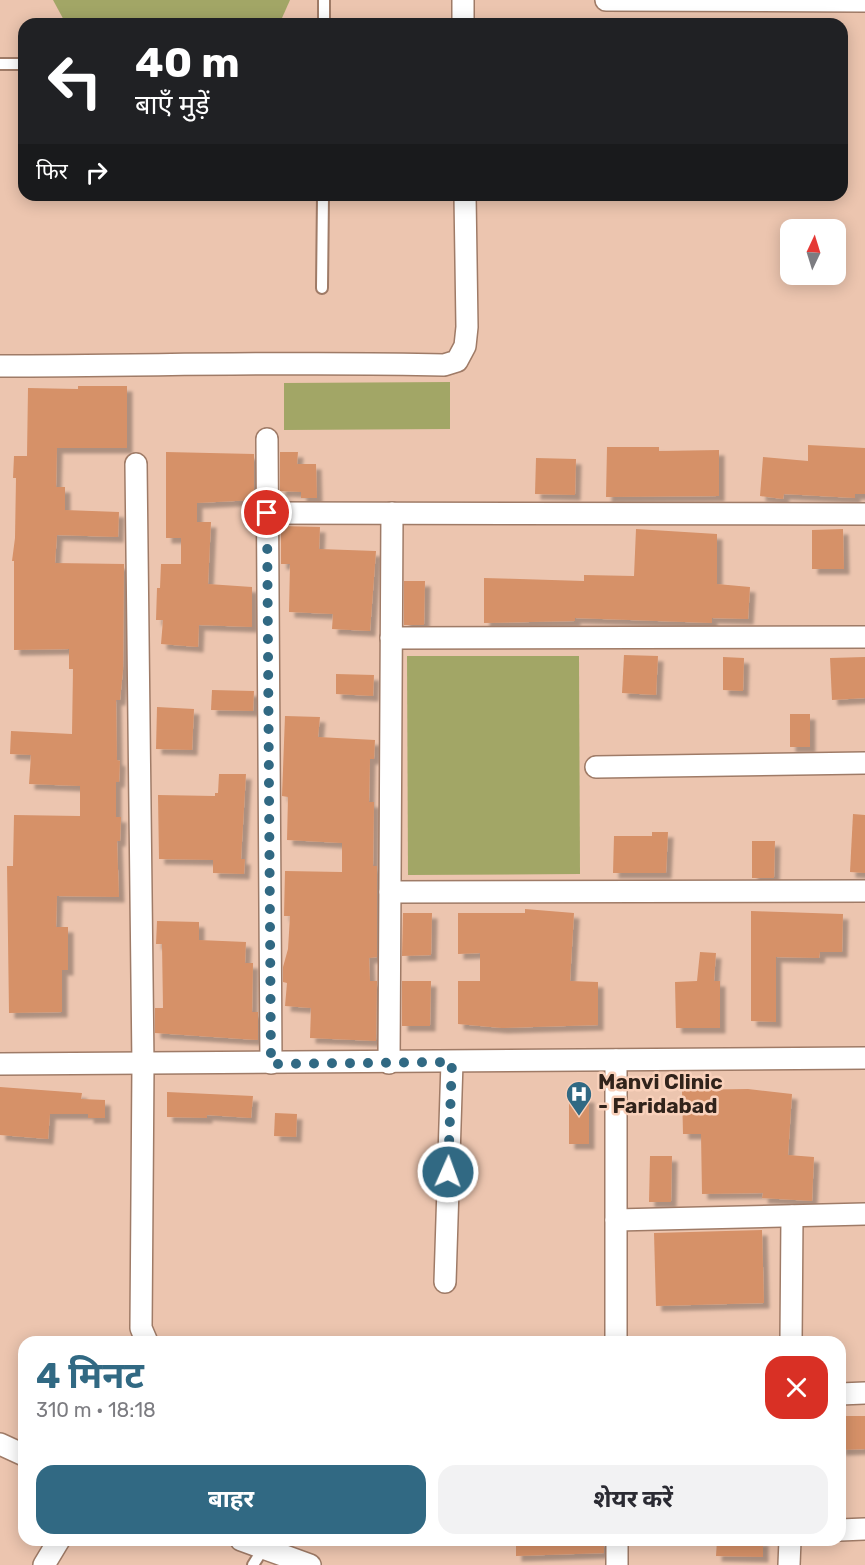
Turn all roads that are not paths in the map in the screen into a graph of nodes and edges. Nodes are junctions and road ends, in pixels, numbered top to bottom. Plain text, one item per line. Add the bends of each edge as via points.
1 (324, 0) edge
2 (463, 0) edge
3 (606, 0) edge
4 (773, 1) edge
5 (865, 1) edge
6 (324, 18) edge
7 (463, 18) edge
8 (0, 64) edge
9 (18, 64) edge
10 (323, 201) edge
11 (465, 201) edge
12 (322, 288) dead end
13 (0, 366) edge
14 (267, 439) dead end
15 (136, 464) dead end
16 (267, 513) junction
17 (392, 513) junction
18 (865, 514) edge
19 (391, 638) junction
20 (865, 638) edge
21 (865, 764) edge
22 (596, 767) dead end
23 (865, 891) edge
24 (390, 892) junction
25 (865, 1058) edge
26 (616, 1060) junction
27 (452, 1062) junction
28 (389, 1063) junction
29 (0, 1064) edge
30 (271, 1064) junction
31 (143, 1065) junction
32 (865, 1214) edge
33 (792, 1216) junction
34 (616, 1220) junction
35 (445, 1282) dead end
36 (144, 1336) edge
37 (616, 1336) edge
38 (791, 1336) edge
39 (865, 1393) edge
40 (846, 1394) edge
41 (0, 1444) edge
42 (18, 1452) edge
43 (865, 1529) edge
44 (846, 1530) edge
45 (55, 1546) edge
46 (247, 1546) edge
47 (617, 1546) edge
48 (790, 1546) edge
49 (258, 1557) edge
50 (44, 1565) edge
51 (310, 1565) edge
52 (617, 1565) edge
53 (789, 1565) edge

1 - 6 lane
2 - 7 street
3 - 4 street
4 - 5 street
8 - 9 lane
10 - 12 lane
11 - 13 street via 465,346 457,360 444,365 316,362 266,366
14 - 16 street
15 - 31 street
16 - 17 street
16 - 30 street
17 - 18 street
17 - 19 street
19 - 20 street
19 - 24 street
21 - 22 street
23 - 24 street
24 - 28 street
25 - 26 street
26 - 27 street
26 - 34 street
27 - 28 street
27 - 35 street
28 - 30 street
29 - 31 street
30 - 31 street
31 - 36 street via 141,1328
32 - 33 street
33 - 34 street
33 - 38 street
34 - 37 street
39 - 40 street
41 - 42 street
43 - 44 street
45 - 50 street
46 - 49 street
47 - 52 street
48 - 53 street
49 - 51 street

